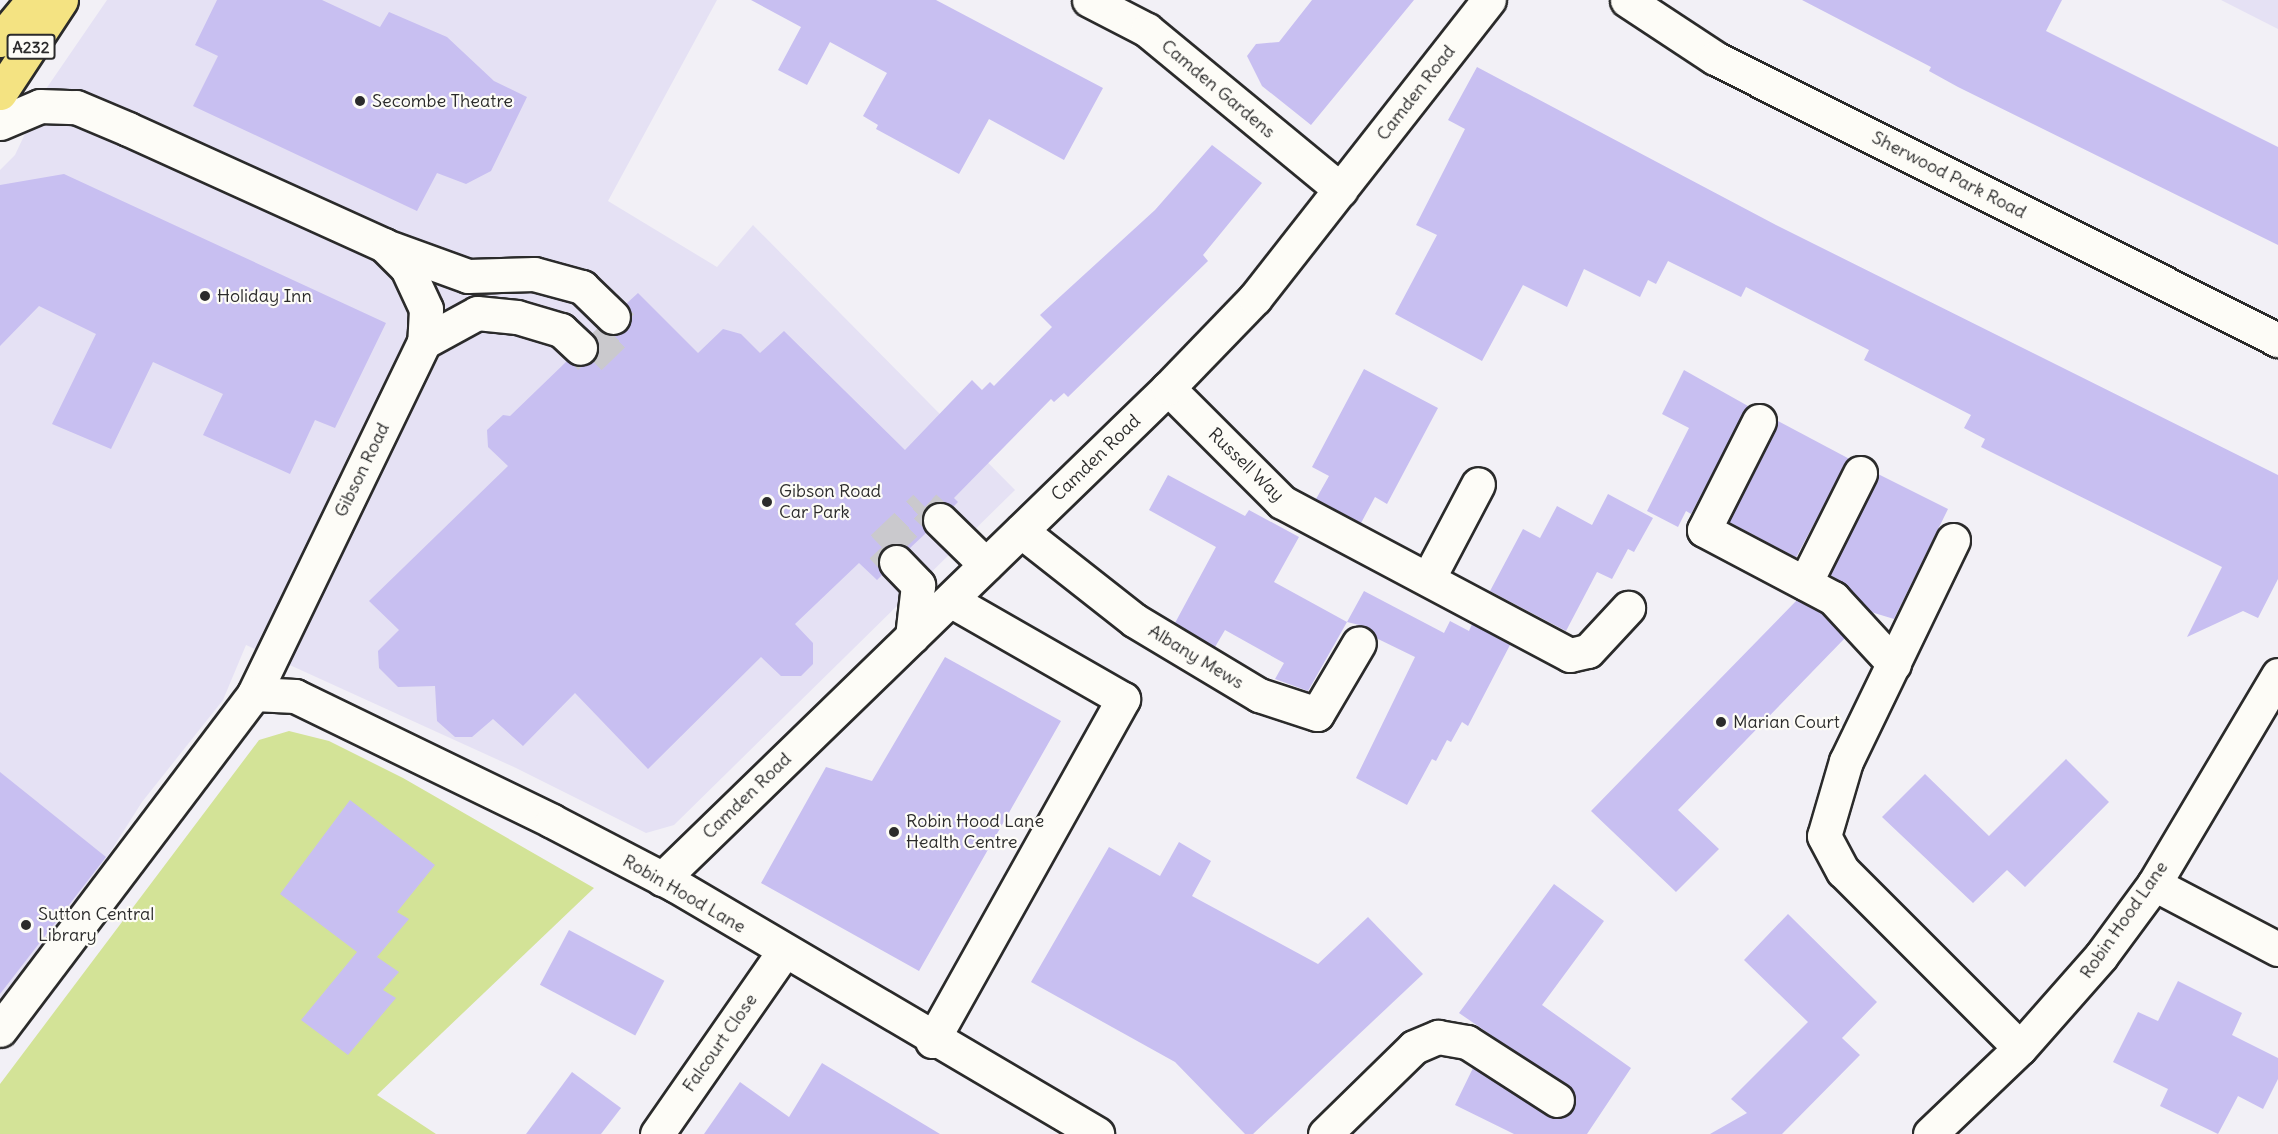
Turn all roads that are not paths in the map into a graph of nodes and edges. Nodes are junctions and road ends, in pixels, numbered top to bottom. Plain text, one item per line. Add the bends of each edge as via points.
1 (33, 0) edge
2 (61, 0) edge
3 (1089, 0) edge
4 (1627, 0) edge
5 (1485, 5) edge
6 (0, 40) edge
7 (0, 93) edge
8 (0, 123) edge
9 (1341, 190) junction
10 (384, 245) junction
11 (613, 316) dead end
12 (2278, 340) edge
13 (424, 342) junction
14 (580, 348) tunnel mouth
15 (1168, 388) junction
16 (1759, 421) dead end
17 (1860, 473) dead end
18 (1478, 484) dead end
19 (940, 520) tunnel mouth
20 (1021, 531) junction
21 (1953, 540) dead end
22 (896, 562) tunnel mouth
23 (986, 565) junction
24 (1428, 579) junction
25 (1805, 583) junction
26 (950, 600) junction
27 (1628, 608) dead end
28 (912, 637) junction
29 (1359, 643) dead end
30 (1894, 664) junction
31 (2278, 675) edge
32 (254, 694) junction
33 (662, 879) junction
34 (2154, 884) junction
35 (2278, 949) edge
36 (783, 953) junction
37 (0, 1030) edge
38 (932, 1041) junction
39 (2020, 1048) junction
40 (1557, 1100) dead end
41 (657, 1134) edge
42 (1097, 1134) edge
43 (1326, 1134) edge
44 (1930, 1134) edge

1 - 6 highway, A232
2 - 7 highway, A232
3 - 9 street, Camden Gardens via 1147,30
4 - 12 street, Sherwood Park Road via 1715,58
5 - 9 street, Camden Road
8 - 10 street, Gibson Road via 40,106 76,107
9 - 15 street, Camden Road via 1255,298
10 - 11 street via 468,276 534,273 582,287
10 - 13 street, Gibson Road via 407,268 426,309
13 - 14 street via 477,313 517,317 561,330
13 - 32 street, Gibson Road
15 - 20 street, Camden Road
15 - 24 street, Russell Way via 1282,502
16 - 25 street via 1704,530
17 - 25 street
18 - 24 street
19 - 23 street
20 - 23 street, Camden Road
20 - 29 street, Albany Mews via 1134,620 1259,695 1317,714
21 - 30 street
22 - 28 street via 918,585
23 - 26 street, Camden Road
24 - 27 street, Russell Way via 1570,655 1588,651
25 - 30 street via 1833,598
26 - 28 street, Camden Road
26 - 38 street via 1124,699
28 - 33 street, Camden Road
30 - 39 street via 1846,761 1824,836 1843,871
31 - 34 street, Robin Hood Lane
32 - 33 street, Robin Hood Lane via 295,696
32 - 37 street, Gibson Road
33 - 36 street, Robin Hood Lane
34 - 35 street
34 - 39 street, Robin Hood Lane via 2080,983
36 - 38 street, Robin Hood Lane
36 - 41 street, Falcourt Close
38 - 42 street, Robin Hood Lane
39 - 44 street, Robin Hood Lane
40 - 43 street via 1467,1042 1437,1038 1414,1047

